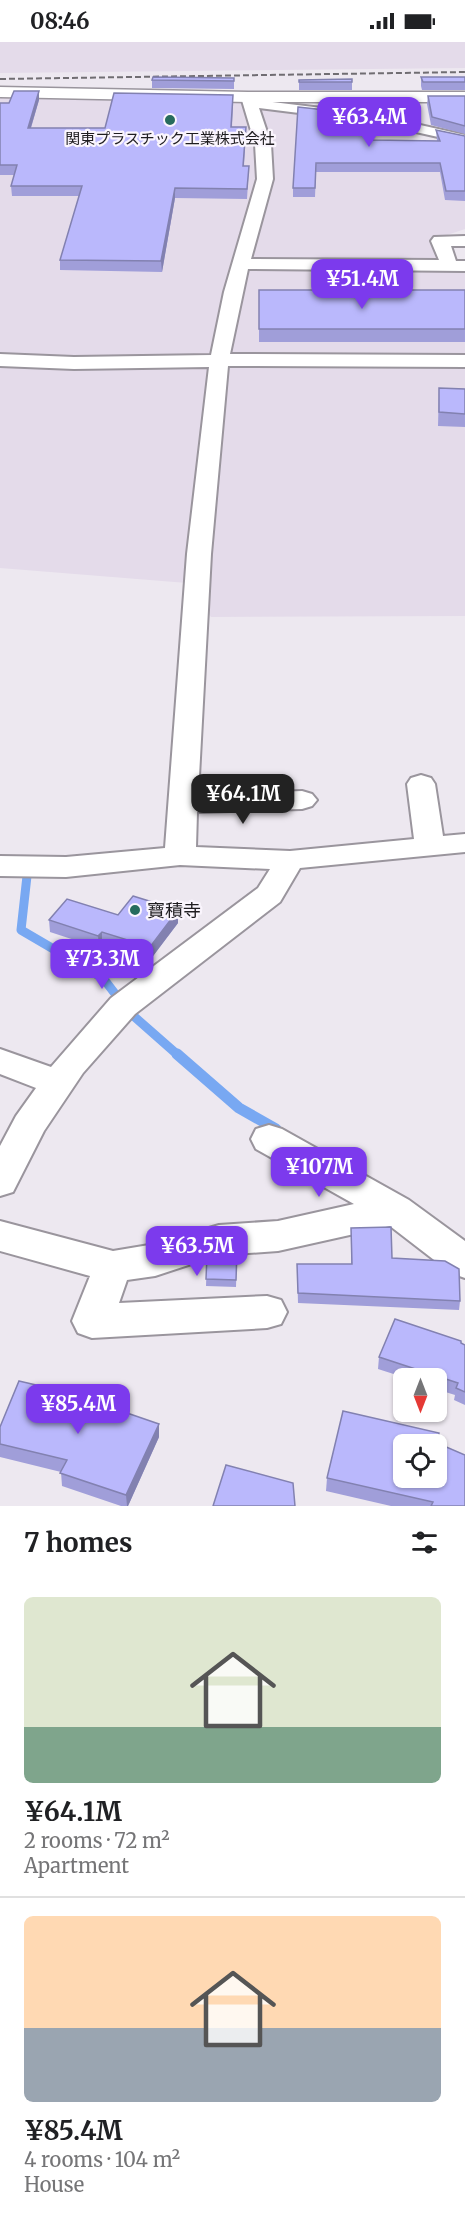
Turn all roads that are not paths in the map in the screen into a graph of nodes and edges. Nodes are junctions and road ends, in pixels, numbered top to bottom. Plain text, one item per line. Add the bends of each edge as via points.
1 (0, 92) edge
2 (465, 97) edge
3 (248, 100) junction
4 (465, 139) edge
5 (465, 240) edge
6 (243, 264) junction
7 (457, 266) edge
8 (0, 360) edge
9 (219, 361) junction
10 (465, 361) edge
11 (421, 784) dead end
12 (302, 800) dead end
13 (182, 804) junction
14 (465, 843) edge
15 (430, 848) junction
16 (180, 856) junction
17 (290, 860) junction
18 (0, 866) edge
19 (0, 1061) edge
20 (58, 1083) junction
21 (269, 1139) dead end
22 (0, 1182) edge
23 (396, 1210) junction
24 (0, 1236) edge
25 (465, 1262) edge
26 (112, 1267) junction
27 (267, 1312) dead end

1 - 3 street
2 - 3 street
3 - 4 street via 371,118
3 - 6 street via 263,144 264,179
5 - 7 street via 441,241
6 - 7 street
6 - 9 street
8 - 9 street
9 - 10 street
9 - 13 street via 199,554
11 - 15 street
12 - 13 street
13 - 16 street
14 - 15 street
15 - 17 street
16 - 17 street
16 - 18 street via 66,867
17 - 20 street via 269,895 123,1006
19 - 20 street
20 - 22 street via 28,1125
21 - 23 street
23 - 25 street
23 - 26 street via 278,1236 219,1240 155,1260
24 - 26 street
26 - 27 street via 92,1321

